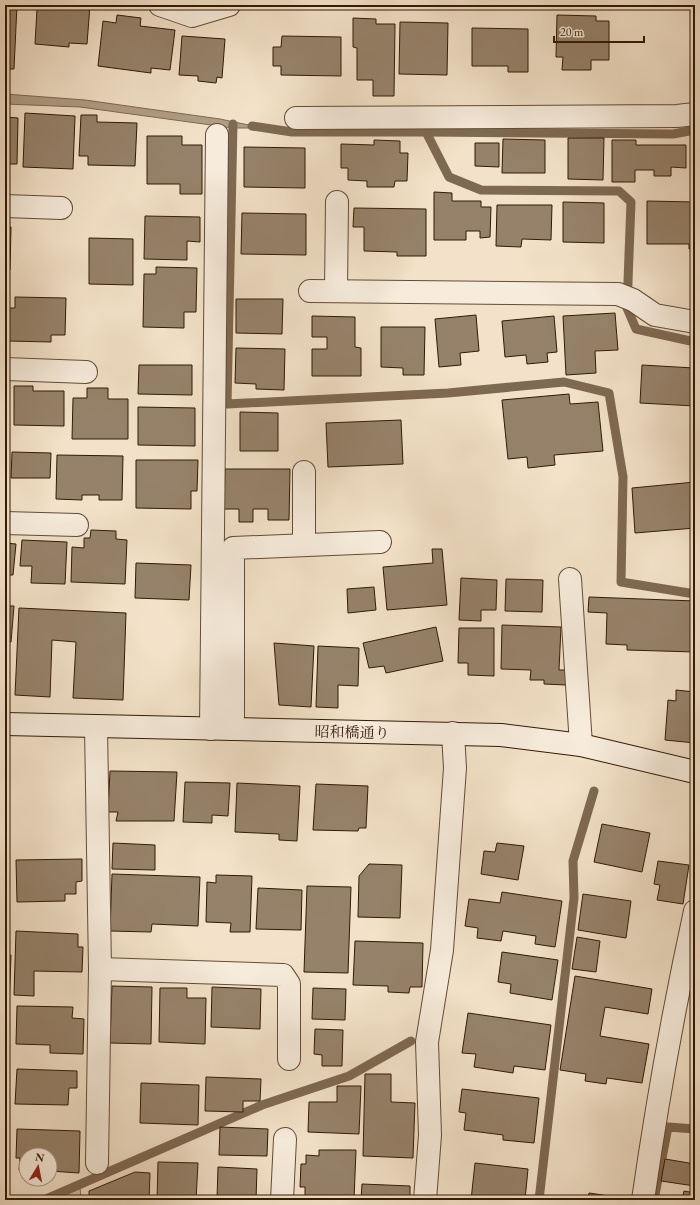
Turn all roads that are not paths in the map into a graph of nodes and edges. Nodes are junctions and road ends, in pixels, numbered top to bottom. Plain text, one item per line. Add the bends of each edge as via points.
1 (160, 5) edge
2 (229, 5) edge
3 (695, 114) edge
4 (296, 118) dead end
5 (217, 135) dead end
6 (337, 202) dead end
7 (5, 206) edge
8 (61, 208) dead end
9 (310, 291) dead end
10 (336, 291) junction
11 (695, 322) edge
12 (5, 370) edge
13 (86, 372) dead end
14 (304, 472) dead end
15 (5, 523) edge
16 (77, 525) dead end
17 (380, 542) dead end
18 (304, 546) junction
19 (570, 579) dead end
20 (5, 724) edge
21 (96, 727) junction
22 (211, 729) junction
23 (233, 729) junction
24 (453, 734) junction
25 (581, 745) junction
26 (695, 772) edge
27 (695, 911) edge
28 (100, 969) junction
29 (289, 1059) dead end
30 (284, 1139) dead end
31 (97, 1163) dead end
32 (282, 1200) edge
33 (426, 1200) edge
34 (643, 1200) edge

1 - 2 street via 192,16
3 - 4 street
5 - 22 street
6 - 10 street
7 - 8 street
9 - 10 street
10 - 11 street via 626,297 655,315
12 - 13 street
14 - 18 street
15 - 16 street
17 - 18 street
18 - 23 street via 233,548
19 - 25 street
20 - 21 street, 昭和橋通り
21 - 22 street, 昭和橋通り
21 - 28 street
22 - 23 street, 昭和橋通り
23 - 24 street, 昭和橋通り
24 - 25 street, 昭和橋通り via 501,736
24 - 33 street via 455,768 442,950 427,1042 430,1135
25 - 26 street, 昭和橋通り
27 - 34 street via 659,1094
28 - 29 street via 283,975 289,984
28 - 31 street
30 - 32 street

